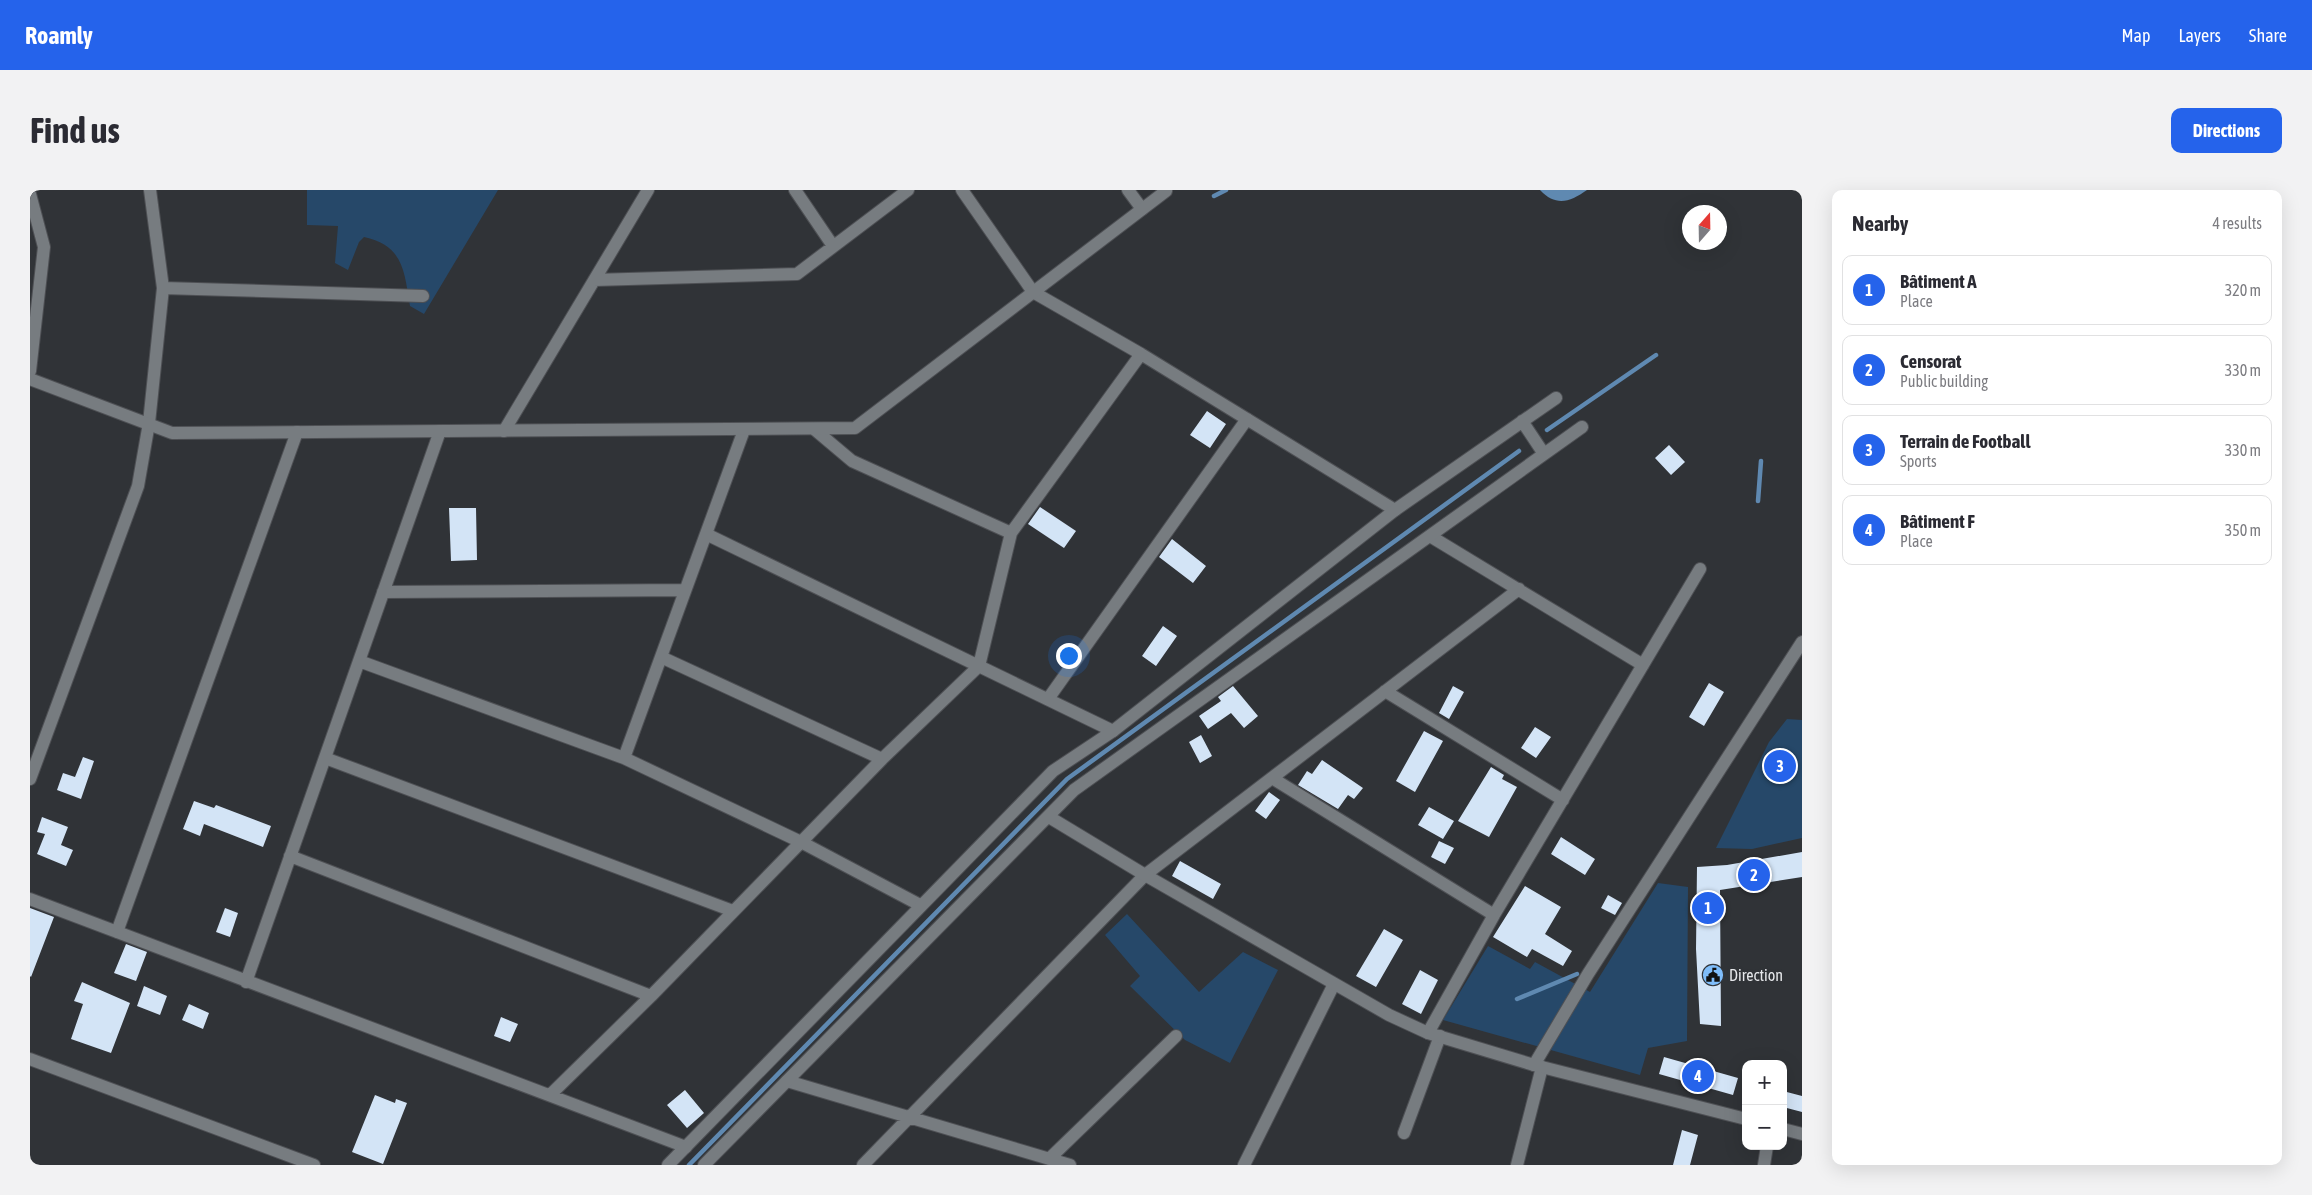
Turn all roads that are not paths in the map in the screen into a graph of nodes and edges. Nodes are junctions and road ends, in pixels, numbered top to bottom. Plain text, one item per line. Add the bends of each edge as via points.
1 (150, 190) edge
2 (648, 190) edge
3 (795, 190) edge
4 (908, 190) edge
5 (962, 190) edge
6 (1128, 190) edge
7 (1166, 191) edge
8 (30, 194) edge
9 (1142, 209) junction
10 (833, 246) junction
11 (594, 280) junction
12 (164, 288) junction
13 (1034, 292) junction
14 (423, 296) dead end
15 (1141, 354) junction
16 (30, 371) edge
17 (30, 379) edge
18 (1556, 398) dead end
19 (1247, 419) junction
20 (1522, 421) junction
21 (149, 423) junction
22 (1582, 428) dead end
23 (814, 429) junction
24 (744, 430) junction
25 (440, 431) junction
26 (504, 431) junction
27 (297, 432) junction
28 (1544, 454) junction
29 (1395, 510) junction
30 (1011, 532) junction
31 (706, 534) junction
32 (1430, 536) junction
33 (1700, 569) dead end
34 (1519, 589) junction
35 (685, 590) junction
36 (384, 592) junction
37 (1802, 642) edge
38 (661, 657) junction
39 (359, 661) junction
40 (1643, 664) junction
41 (980, 666) junction
42 (1385, 691) junction
43 (1048, 699) junction
44 (1113, 731) junction
45 (325, 758) junction
46 (624, 758) junction
47 (882, 759) junction
48 (1272, 778) junction
49 (30, 779) edge
50 (1562, 800) junction
51 (1049, 817) junction
52 (802, 842) junction
53 (290, 856) junction
54 (1145, 875) junction
55 (30, 900) edge
56 (920, 905) junction
57 (733, 911) junction
58 (1494, 915) junction
59 (117, 932) junction
60 (246, 982) junction
61 (1334, 984) junction
62 (650, 996) junction
63 (1434, 1035) junction
64 (1176, 1036) dead end
65 (30, 1059) edge
66 (1538, 1066) junction
67 (787, 1081) junction
68 (550, 1095) junction
69 (908, 1117) junction
70 (1742, 1118) edge
71 (1787, 1130) edge
72 (1404, 1133) dead end
73 (1802, 1134) edge
74 (686, 1146) junction
75 (1766, 1150) edge
76 (1050, 1159) junction
77 (287, 1161) edge
78 (314, 1165) edge
79 (668, 1165) edge
80 (704, 1165) edge
81 (863, 1165) edge
82 (1070, 1165) edge
83 (1244, 1165) edge
84 (1517, 1165) edge
85 (1764, 1165) edge

1 - 12 street
2 - 11 street
3 - 10 street
4 - 10 street
5 - 13 street
6 - 9 street
7 - 9 street
8 - 16 street via 44,247
9 - 13 street
10 - 11 street via 797,274
11 - 26 street
12 - 14 street
12 - 21 street
13 - 15 street
13 - 23 street via 855,428
15 - 19 street
15 - 30 street
17 - 21 street
18 - 20 street
19 - 29 street
19 - 43 street
20 - 28 street
20 - 29 street
21 - 27 street via 172,433
21 - 49 street via 138,486
22 - 28 street
23 - 24 street
23 - 30 street via 852,461
24 - 26 street
24 - 31 street
25 - 26 street
25 - 27 street
25 - 36 street
27 - 59 street
28 - 32 street
29 - 44 street
30 - 41 street
31 - 35 street
31 - 41 street
32 - 34 street
32 - 51 street via 1074,790
33 - 40 street
34 - 40 street
34 - 42 street
35 - 36 street
35 - 38 street
36 - 39 street
37 - 66 street via 1588,974
38 - 46 street
38 - 47 street
39 - 45 street
39 - 46 street
40 - 50 street
41 - 43 street
41 - 47 street
42 - 48 street
42 - 50 street
43 - 44 street
44 - 56 street via 1053,771
45 - 53 street
45 - 57 street
46 - 52 street
47 - 52 street
48 - 54 street
48 - 58 street
50 - 58 street
51 - 54 street
51 - 67 street
52 - 56 street
52 - 57 street
53 - 60 street
53 - 62 street
54 - 61 street
54 - 69 street
55 - 59 street
56 - 74 street
57 - 62 street
58 - 63 street
59 - 60 street
60 - 68 street
61 - 63 street via 1389,1015
61 - 83 street
62 - 68 street
63 - 66 street
63 - 72 street
64 - 76 street
65 - 77 street
66 - 70 street
66 - 84 street
67 - 69 street
67 - 80 street
68 - 74 street
69 - 76 street
69 - 81 street
71 - 73 street
74 - 79 street
75 - 85 street
76 - 82 street
77 - 78 street

